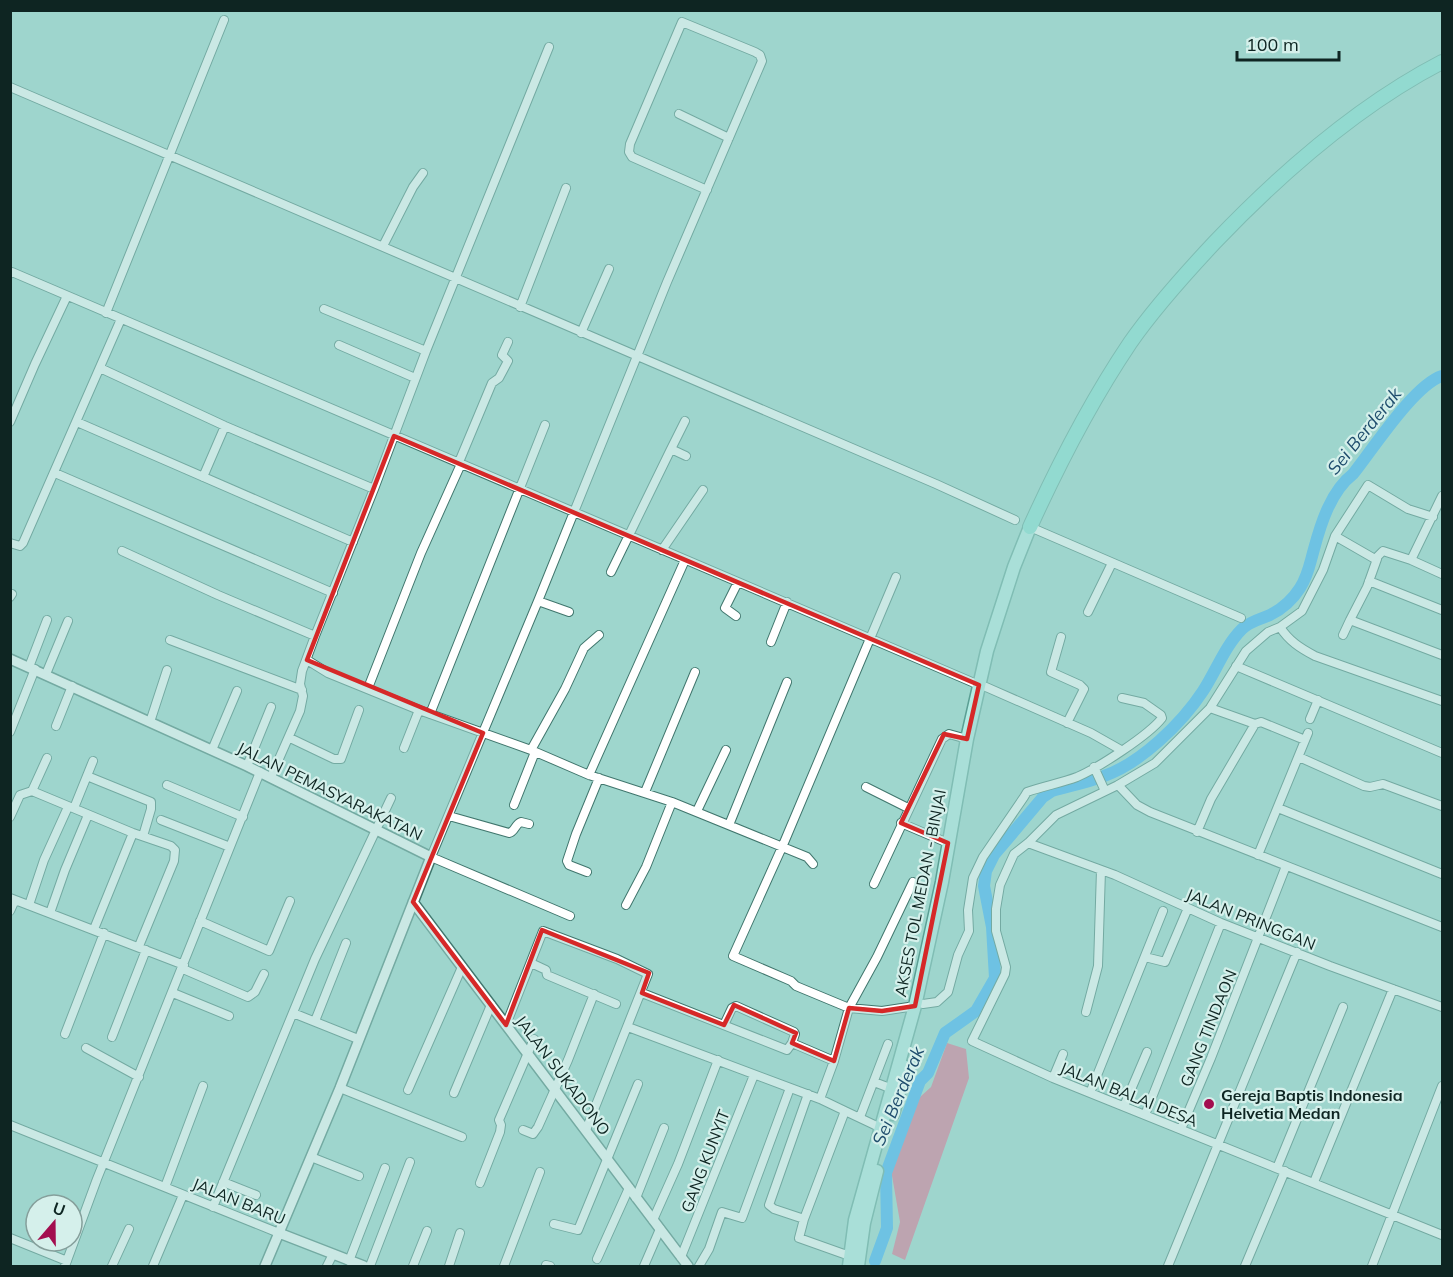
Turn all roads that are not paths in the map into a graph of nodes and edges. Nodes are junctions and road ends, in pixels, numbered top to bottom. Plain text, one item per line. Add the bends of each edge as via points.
1 (224, 20) dead end
2 (549, 47) dead end
3 (1443, 62) edge
4 (1443, 71) edge
5 (10, 87) edge
6 (679, 114) dead end
7 (729, 138) junction
8 (170, 155) junction
9 (423, 173) dead end
10 (566, 188) dead end
11 (706, 190) junction
12 (383, 246) junction
13 (609, 269) dead end
14 (10, 274) edge
15 (456, 279) junction
16 (68, 296) junction
17 (520, 307) junction
18 (324, 309) dead end
19 (106, 313) junction
20 (121, 319) junction
21 (581, 333) junction
22 (508, 342) dead end
23 (339, 345) dead end
24 (426, 351) junction
25 (638, 356) junction
26 (100, 368) junction
27 (415, 378) junction
28 (685, 421) dead end
29 (10, 422) edge
30 (77, 422) junction
31 (545, 425) dead end
32 (225, 426) junction
33 (394, 436) junction
34 (671, 449) junction
35 (686, 456) dead end
36 (460, 463) junction
37 (55, 473) junction
38 (203, 477) junction
39 (374, 489) junction
40 (521, 489) junction
41 (703, 490) dead end
42 (1443, 496) edge
43 (574, 512) junction
44 (1433, 517) junction
45 (1015, 520) dead end
46 (1033, 529) junction
47 (630, 535) junction
48 (1335, 536) junction
49 (353, 542) junction
50 (10, 543) edge
51 (662, 550) junction
52 (122, 551) dead end
53 (1377, 559) junction
54 (685, 560) junction
55 (1411, 560) junction
56 (1112, 563) junction
57 (611, 572) dead end
58 (1443, 574) edge
59 (896, 577) dead end
60 (1369, 581) junction
61 (738, 582) junction
62 (333, 593) junction
63 (538, 601) junction
64 (787, 602) junction
65 (1443, 610) edge
66 (569, 612) dead end
67 (1088, 612) dead end
68 (736, 616) dead end
69 (1241, 618) dead end
70 (47, 620) dead end
71 (1350, 620) junction
72 (69, 621) dead end
73 (1280, 627) junction
74 (599, 635) dead end
75 (1343, 635) dead end
76 (315, 636) junction
77 (1061, 637) dead end
78 (869, 638) junction
79 (170, 640) dead end
80 (771, 642) dead end
81 (1443, 654) edge
82 (10, 659) edge
83 (307, 660) junction
84 (1236, 666) junction
85 (32, 668) junction
86 (167, 670) dead end
87 (695, 672) dead end
88 (46, 674) junction
89 (787, 682) dead end
90 (72, 686) junction
91 (982, 686) junction
92 (368, 688) junction
93 (302, 690) junction
94 (237, 691) dead end
95 (1122, 698) dead end
96 (1318, 700) junction
97 (1443, 701) edge
98 (271, 707) dead end
99 (1210, 708) junction
100 (359, 710) dead end
101 (418, 710) junction
102 (430, 714) junction
103 (1310, 719) dead end
104 (150, 722) junction
105 (1067, 723) junction
106 (1255, 724) junction
107 (56, 726) dead end
108 (10, 732) edge
109 (483, 733) junction
110 (290, 738) junction
111 (968, 739) junction
112 (404, 748) dead end
113 (212, 750) junction
114 (726, 750) dead end
115 (1120, 750) junction
116 (533, 751) junction
117 (1443, 753) edge
118 (1299, 757) junction
119 (47, 758) dead end
120 (93, 761) dead end
121 (247, 765) junction
122 (1095, 769) junction
123 (260, 772) junction
124 (589, 775) junction
125 (87, 776) junction
126 (271, 777) junction
127 (599, 778) junction
128 (1118, 785) junction
129 (167, 786) dead end
130 (866, 787) dead end
131 (1105, 789) junction
132 (32, 791) junction
133 (961, 791) junction
134 (645, 792) junction
135 (14, 798) edge
136 (391, 798) dead end
137 (672, 802) junction
138 (514, 805) dead end
139 (1443, 806) edge
140 (71, 808) junction
141 (908, 808) junction
142 (1278, 808) junction
143 (697, 811) junction
144 (88, 815) junction
145 (449, 816) junction
146 (10, 817) edge
147 (243, 817) junction
148 (161, 820) dead end
149 (901, 823) junction
150 (529, 825) dead end
151 (729, 825) junction
152 (377, 831) junction
153 (1197, 832) junction
154 (133, 833) junction
155 (143, 836) junction
156 (948, 843) junction
157 (1028, 843) junction
158 (230, 847) junction
159 (782, 847) junction
160 (1258, 855) junction
161 (431, 857) junction
162 (813, 864) dead end
163 (1286, 866) junction
164 (1101, 870) junction
165 (587, 872) dead end
166 (1443, 874) edge
167 (913, 882) dead end
168 (874, 884) dead end
169 (13, 899) edge
170 (290, 901) dead end
171 (413, 902) junction
172 (626, 904) dead end
173 (29, 905) junction
174 (1188, 908) junction
175 (10, 911) edge
176 (1163, 911) dead end
177 (50, 913) junction
178 (570, 916) dead end
179 (200, 921) junction
180 (1221, 923) junction
181 (1443, 927) edge
182 (94, 929) junction
183 (104, 933) junction
184 (1258, 937) junction
185 (346, 944) dead end
186 (143, 948) junction
187 (1297, 952) junction
188 (1145, 957) junction
189 (531, 963) junction
190 (184, 967) junction
191 (462, 967) junction
192 (264, 974) dead end
193 (1393, 989) junction
194 (173, 993) junction
195 (642, 993) junction
196 (594, 994) junction
197 (616, 1004) dead end
198 (491, 1005) junction
199 (919, 1005) junction
200 (1343, 1007) dead end
201 (1443, 1007) edge
202 (849, 1008) junction
203 (1086, 1012) dead end
204 (293, 1013) junction
205 (229, 1016) dead end
206 (315, 1021) junction
207 (506, 1025) junction
208 (724, 1025) junction
209 (628, 1027) junction
210 (65, 1034) dead end
211 (112, 1037) dead end
212 (358, 1039) junction
213 (534, 1040) dead end
214 (792, 1043) junction
215 (888, 1044) dead end
216 (86, 1048) dead end
217 (1147, 1052) dead end
218 (528, 1054) junction
219 (1063, 1054) dead end
220 (717, 1060) junction
221 (834, 1061) junction
222 (754, 1075) junction
223 (140, 1077) junction
224 (1053, 1078) junction
225 (874, 1082) junction
226 (638, 1084) dead end
227 (203, 1086) dead end
228 (1443, 1086) edge
229 (340, 1088) junction
230 (790, 1088) junction
231 (555, 1089) junction
232 (408, 1090) dead end
233 (895, 1090) junction
234 (454, 1093) dead end
235 (1090, 1093) junction
236 (808, 1094) junction
237 (820, 1099) junction
238 (1124, 1106) junction
239 (845, 1111) junction
240 (1145, 1114) junction
241 (860, 1117) junction
242 (10, 1125) edge
243 (664, 1128) dead end
244 (880, 1128) junction
245 (1181, 1129) junction
246 (523, 1130) dead end
247 (586, 1130) junction
248 (462, 1137) dead end
249 (1218, 1144) junction
250 (311, 1157) junction
251 (607, 1159) junction
252 (410, 1162) dead end
253 (104, 1164) junction
254 (385, 1168) dead end
255 (1281, 1170) junction
256 (540, 1172) dead end
257 (359, 1176) dead end
258 (223, 1182) junction
259 (1314, 1182) junction
260 (480, 1183) dead end
261 (165, 1187) junction
262 (629, 1188) junction
263 (183, 1195) junction
264 (256, 1195) dead end
265 (636, 1198) junction
266 (213, 1207) junction
267 (1392, 1215) junction
268 (804, 1219) junction
269 (653, 1220) junction
270 (554, 1224) dead end
271 (854, 1226) junction
272 (129, 1228) dead end
273 (660, 1229) junction
274 (427, 1231) dead end
275 (1441, 1232) edge
276 (279, 1233) junction
277 (460, 1233) dead end
278 (10, 1238) edge
279 (862, 1238) junction
280 (333, 1254) junction
281 (681, 1257) junction
282 (597, 1259) dead end
283 (842, 1260) edge
284 (349, 1261) junction
285 (66, 1264) edge
286 (111, 1266) edge
287 (153, 1266) edge
288 (265, 1266) edge
289 (327, 1266) edge
290 (363, 1266) edge
291 (370, 1266) edge
292 (413, 1266) edge
293 (448, 1266) edge
294 (504, 1266) edge
295 (644, 1266) edge
296 (688, 1266) edge
297 (699, 1266) edge
298 (849, 1266) edge
299 (858, 1266) edge
300 (867, 1266) edge
301 (1168, 1266) edge
302 (1245, 1266) edge
303 (1372, 1266) edge

1 - 8 street
2 - 15 street
3 - 46 highway via 1391,92 1318,147 1240,217 1183,277 1151,314 1101,389 1066,450
4 - 46 highway via 1374,113 1261,207 1212,256 1123,368
5 - 8 street
6 - 7 street
7 - 11 street
7 - 11 street via 762,58 682,22 629,152 632,157
8 - 12 street
8 - 19 street
9 - 12 street
10 - 17 street
11 - 25 street
12 - 15 street
13 - 21 street
14 - 16 street
15 - 17 street
15 - 24 street
16 - 19 street
16 - 29 street
17 - 21 street
18 - 24 street
19 - 20 street
20 - 26 street
20 - 33 street
21 - 25 street
22 - 36 street via 502,355 508,361 492,383
23 - 27 street
24 - 27 street
25 - 43 street
25 - 45 street
26 - 30 street
26 - 32 street
27 - 33 street
28 - 34 street
30 - 37 street
30 - 38 street
31 - 40 street
32 - 38 street
32 - 39 street
33 - 36 street
33 - 39 street
34 - 35 street
34 - 47 street
36 - 40 street
36 - 92 street
37 - 50 street via 23,543
37 - 62 street
38 - 49 street
39 - 49 street
40 - 43 street
40 - 102 street
41 - 51 street
42 - 44 street
43 - 47 street
43 - 63 street
44 - 48 street via 1408,510 1368,485
44 - 55 street
46 - 56 street
46 - 91 main road, AKSES TOL MEDAN - BINJAI via 1000,619
47 - 51 street
47 - 57 street
48 - 53 street
48 - 73 street via 1311,598 1302,611
49 - 62 street
51 - 54 street
52 - 76 street
53 - 55 street via 1383,551
53 - 60 street
54 - 61 street
54 - 124 street
55 - 58 street
56 - 67 street
56 - 69 street
59 - 78 street
60 - 65 street
60 - 71 street
61 - 64 street
61 - 68 street via 725,608
62 - 76 street
63 - 66 street
63 - 109 street
64 - 78 street
64 - 80 street
70 - 85 street
71 - 75 street
71 - 81 street
72 - 88 street
73 - 84 street via 1257,641
73 - 97 street via 1297,646 1315,656
74 - 116 street via 584,648
76 - 83 street
77 - 105 street via 1051,672 1084,689
78 - 91 street
78 - 159 street
79 - 93 street
82 - 85 street, JALAN PEMASYARAKATAN
83 - 92 street via 328,673
83 - 93 street via 302,670
84 - 96 street
84 - 99 street
85 - 88 street, JALAN PEMASYARAKATAN
85 - 108 street
86 - 104 street
87 - 134 street
88 - 90 street, JALAN PEMASYARAKATAN
89 - 151 street
90 - 104 street, JALAN PEMASYARAKATAN
90 - 107 street
91 - 105 street
91 - 111 main road, AKSES TOL MEDAN - BINJAI
91 - 133 main road, AKSES TOL MEDAN - BINJAI
92 - 101 street
93 - 110 street via 302,706
94 - 113 street
95 - 115 street via 1144,703 1162,718 1146,734
96 - 103 street
96 - 117 street
98 - 121 street
99 - 106 street
99 - 128 street via 1167,753
100 - 110 street via 341,759
101 - 102 street
101 - 112 street
102 - 109 street
104 - 113 street, JALAN PEMASYARAKATAN
105 - 115 street
106 - 118 street via 1261,722 1306,737
106 - 153 street via 1211,799
109 - 116 street
109 - 145 street
110 - 126 street
111 - 133 main road, AKSES TOL MEDAN - BINJAI
111 - 141 street via 944,736
113 - 121 street, JALAN PEMASYARAKATAN
114 - 143 street
115 - 122 street
116 - 124 street
116 - 138 street
118 - 139 street via 1364,786 1383,784
118 - 142 street
119 - 132 street
120 - 125 street
121 - 123 street, JALAN PEMASYARAKATAN
122 - 131 street
122 - 199 street via 1028,792 1024,797 973,878 969,931 948,992 937,1002
123 - 126 street, JALAN PEMASYARAKATAN
123 - 147 street
124 - 127 street
125 - 140 street
125 - 155 street via 151,802
126 - 152 street, JALAN PEMASYARAKATAN
127 - 134 street
127 - 165 street via 567,861 569,866
128 - 131 street
128 - 153 street via 1142,808
129 - 147 street
130 - 141 street
131 - 157 street via 1056,815
132 - 135 street
132 - 140 street
133 - 156 main road, AKSES TOL MEDAN - BINJAI
133 - 199 main road, AKSES TOL MEDAN - BINJAI
134 - 137 street
135 - 146 street
136 - 152 street
137 - 143 street
137 - 172 street via 646,867
140 - 144 street
140 - 173 street via 44,860
141 - 149 street
142 - 160 street
142 - 166 street
143 - 151 street
144 - 154 street
144 - 177 street
145 - 150 street via 509,833 519,822
145 - 161 street
147 - 158 street
148 - 158 street
149 - 156 street
149 - 168 street
151 - 159 street
152 - 161 street, JALAN PEMASYARAKATAN
152 - 204 street via 333,919
153 - 160 street
154 - 155 street
154 - 182 street
155 - 186 street via 171,846 176,854
156 - 199 main road, AKSES TOL MEDAN - BINJAI
157 - 164 street, JALAN PRINGGAN
157 - 224 street, JALAN BALAI DESA via 1014,854 1000,885 996,931 1005,974 973,1039 974,1043
158 - 179 street
159 - 162 street via 807,856
159 - 202 street via 733,956
160 - 163 street
161 - 171 street, JALAN PEMASYARAKATAN
161 - 178 street
163 - 181 street
163 - 184 street, GANG TINDAON
164 - 174 street, JALAN PRINGGAN
164 - 203 street via 1098,966
167 - 202 street
169 - 173 street
169 - 175 street
170 - 179 street via 269,951
171 - 191 street, JALAN SUKADONO
171 - 212 street, JALAN PEMASYARAKATAN
173 - 177 street
174 - 180 street, JALAN PRINGGAN
174 - 188 street via 1165,962
176 - 188 street
177 - 182 street
179 - 190 street
180 - 184 street, JALAN PRINGGAN
180 - 240 street
182 - 183 street
183 - 186 street
183 - 210 street
184 - 187 street, JALAN PRINGGAN
184 - 245 street, GANG TINDAON
185 - 206 street
186 - 190 street
186 - 211 street
187 - 193 street, JALAN PRINGGAN
187 - 249 street
188 - 235 street
189 - 195 street via 543,931 648,974
189 - 196 street via 546,970 547,975
189 - 207 street
190 - 192 street via 248,997
190 - 194 street
191 - 198 street, JALAN SUKADONO
191 - 232 street
193 - 201 street, JALAN PRINGGAN
193 - 259 street
194 - 205 street
194 - 223 street
195 - 208 street
195 - 209 street
196 - 197 street
196 - 231 street
198 - 207 street, JALAN SUKADONO
198 - 234 street
199 - 202 street via 882,1011
199 - 233 main road, AKSES TOL MEDAN - BINJAI
200 - 255 street
202 - 221 street
204 - 206 street
204 - 258 street
206 - 212 street
207 - 218 street, JALAN SUKADONO
208 - 214 street via 787,1050
208 - 214 street via 736,1006 794,1032
209 - 220 street
209 - 247 street
212 - 229 street, JALAN PEMASYARAKATAN
213 - 218 street
214 - 221 street
215 - 225 street
216 - 223 street
217 - 238 street
218 - 231 street, JALAN SUKADONO
218 - 260 street via 499,1120 500,1132
219 - 224 street
220 - 222 street
220 - 269 street
221 - 237 street
222 - 230 street
222 - 281 street, GANG KUNYIT
223 - 253 street
224 - 235 street, JALAN BALAI DESA
225 - 233 street
225 - 241 street
226 - 251 street
227 - 261 street
228 - 267 street
229 - 248 street
229 - 250 street, JALAN PEMASYARAKATAN
230 - 236 street
230 - 297 street via 742,1218 723,1212
231 - 246 street via 534,1133
231 - 247 street, JALAN SUKADONO
233 - 244 main road, AKSES TOL MEDAN - BINJAI
233 - 279 main road, AKSES TOL MEDAN - BINJAI
235 - 238 street, JALAN BALAI DESA
236 - 237 street
236 - 268 street via 769,1205
237 - 239 street
238 - 240 street, JALAN BALAI DESA
239 - 241 street
239 - 268 street
240 - 245 street, JALAN BALAI DESA
241 - 244 street
242 - 253 street, JALAN BARU
243 - 265 street
244 - 271 main road, AKSES TOL MEDAN - BINJAI
245 - 249 street, JALAN BALAI DESA
247 - 251 street, JALAN SUKADONO
249 - 255 street, JALAN BALAI DESA
249 - 301 street
250 - 257 street
250 - 276 street, JALAN PEMASYARAKATAN
251 - 262 street, JALAN SUKADONO
251 - 270 street via 577,1231
252 - 291 street
253 - 261 street, JALAN BARU
253 - 285 street
254 - 284 street
255 - 259 street, JALAN BALAI DESA
255 - 302 street
256 - 294 street
258 - 264 street
258 - 266 street
259 - 267 street, JALAN BALAI DESA
261 - 263 street, JALAN BARU
262 - 265 street, JALAN SUKADONO
262 - 282 street
263 - 266 street, JALAN BARU
263 - 287 street
265 - 269 street, JALAN SUKADONO
266 - 276 street, JALAN BARU
267 - 275 street, JALAN BALAI DESA
267 - 303 street
268 - 283 street via 800,1240
269 - 273 street, JALAN SUKADONO
271 - 283 main road
271 - 298 main road, AKSES TOL MEDAN - BINJAI
272 - 286 street
273 - 281 street, JALAN SUKADONO
273 - 295 street
274 - 292 street
276 - 280 street, JALAN BARU
276 - 288 street, JALAN PEMASYARAKATAN
277 - 293 street
278 - 285 street
279 - 299 main road, AKSES TOL MEDAN - BINJAI
279 - 300 main road
280 - 284 street, JALAN BARU
280 - 289 street
281 - 296 street, JALAN SUKADONO
284 - 290 street, JALAN BARU

